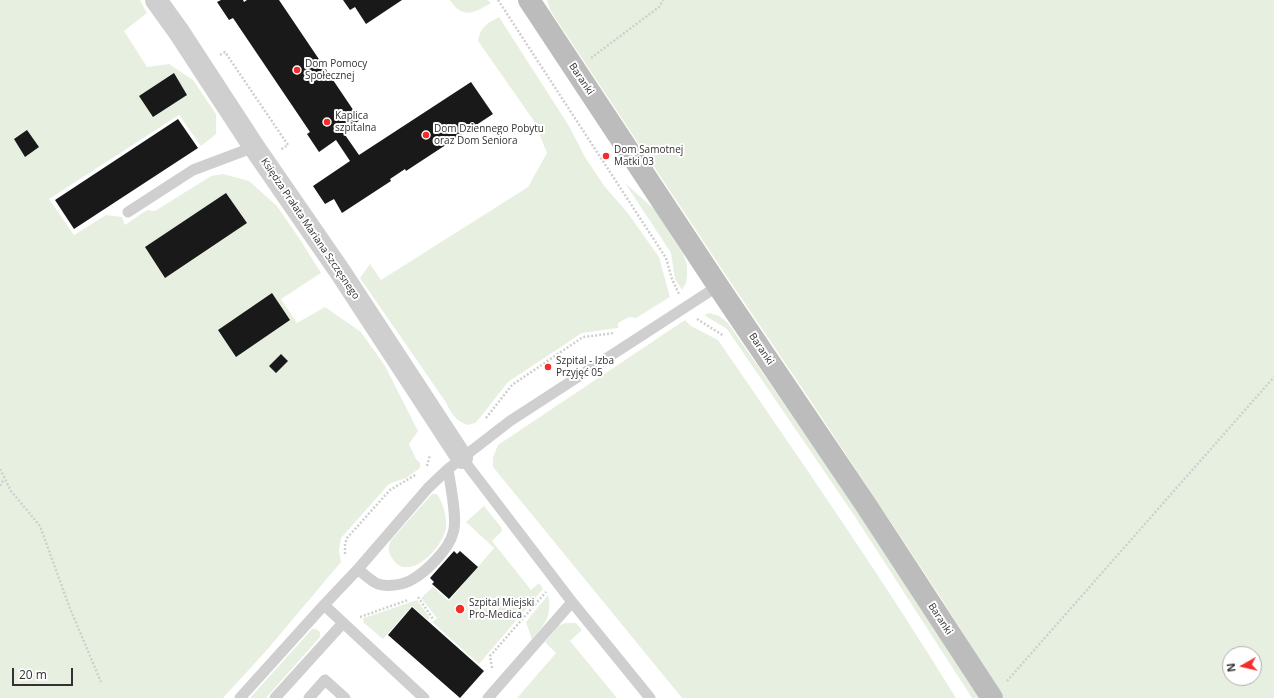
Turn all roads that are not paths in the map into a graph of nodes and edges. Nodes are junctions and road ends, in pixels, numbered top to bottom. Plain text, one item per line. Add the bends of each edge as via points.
1 (156, 0) edge
2 (529, 0) edge
3 (254, 147) junction
4 (128, 212) dead end
5 (718, 286) junction
6 (455, 464) junction
7 (358, 569) junction
8 (572, 602) junction
9 (324, 605) junction
10 (343, 623) junction
11 (240, 698) edge
12 (275, 698) edge
13 (309, 698) edge
14 (345, 698) edge
15 (424, 698) edge
16 (488, 698) edge
17 (650, 698) edge
18 (992, 698) edge

1 - 3 street, Księdza Prałata Mariana Szczęsnego
2 - 5 street, Baranki
3 - 4 lane via 193,170
3 - 6 street, Księdza Prałata Mariana Szczęsnego via 341,273
5 - 6 lane via 510,421
5 - 18 street, Baranki
6 - 7 lane via 428,488
6 - 7 lane via 453,533 439,556 412,580 393,586 377,584
6 - 8 lane
7 - 9 lane
8 - 16 lane
8 - 17 lane
9 - 10 lane
9 - 11 lane
10 - 12 lane
10 - 15 lane
13 - 14 lane via 325,680

